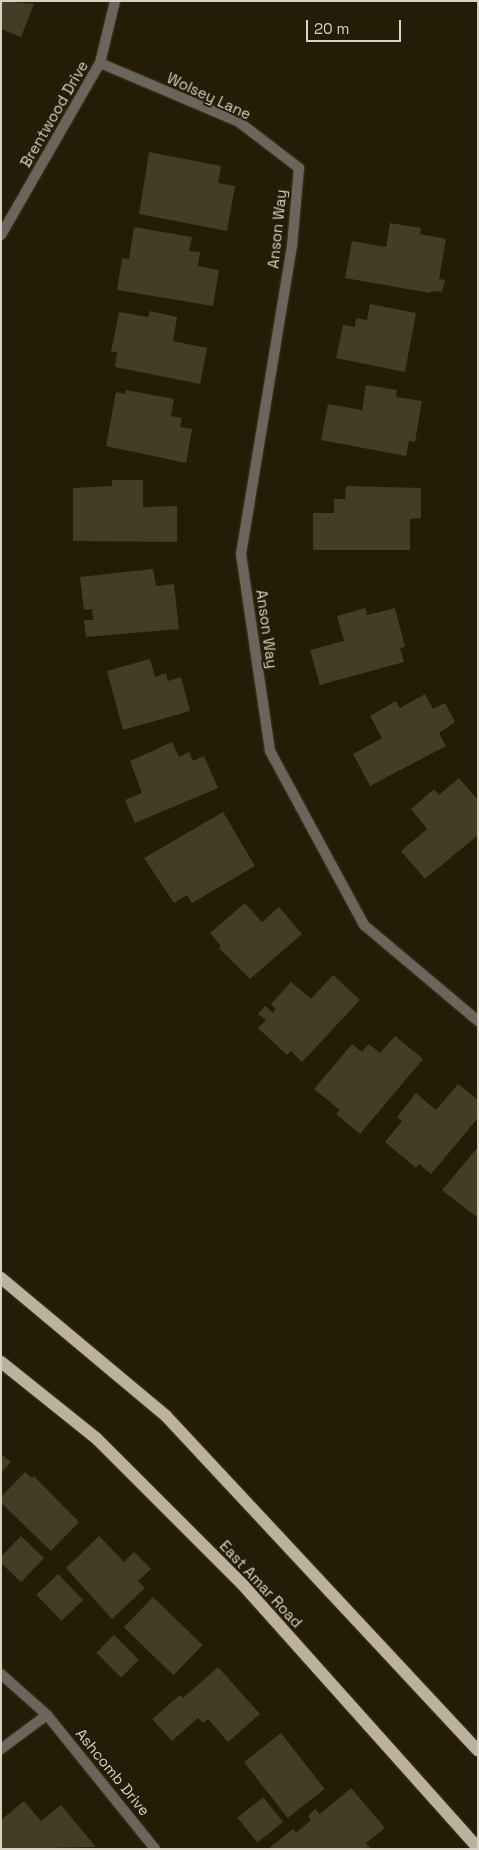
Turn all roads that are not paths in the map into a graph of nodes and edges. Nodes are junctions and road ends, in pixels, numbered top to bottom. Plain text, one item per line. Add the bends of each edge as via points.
1 (115, 1) edge
2 (100, 64) junction
3 (299, 168) joint
4 (1, 235) edge
5 (478, 1021) edge
6 (1, 1278) edge
7 (1, 1362) edge
8 (1, 1674) edge
9 (47, 1715) junction
10 (1, 1749) edge
11 (478, 1750) edge
12 (478, 1848) edge
13 (155, 1849) edge

1 - 2 street, Brentwood Drive
2 - 3 street, Wolsey Lane via 239,122
2 - 4 street, Brentwood Drive
3 - 5 street, Anson Way via 292,246 241,554 270,751 364,925
6 - 11 main road via 166,1416
7 - 12 main road, East Amar Road via 96,1438 243,1585
8 - 9 street, Ashcomb Drive
9 - 10 street
9 - 13 street, Ashcomb Drive

